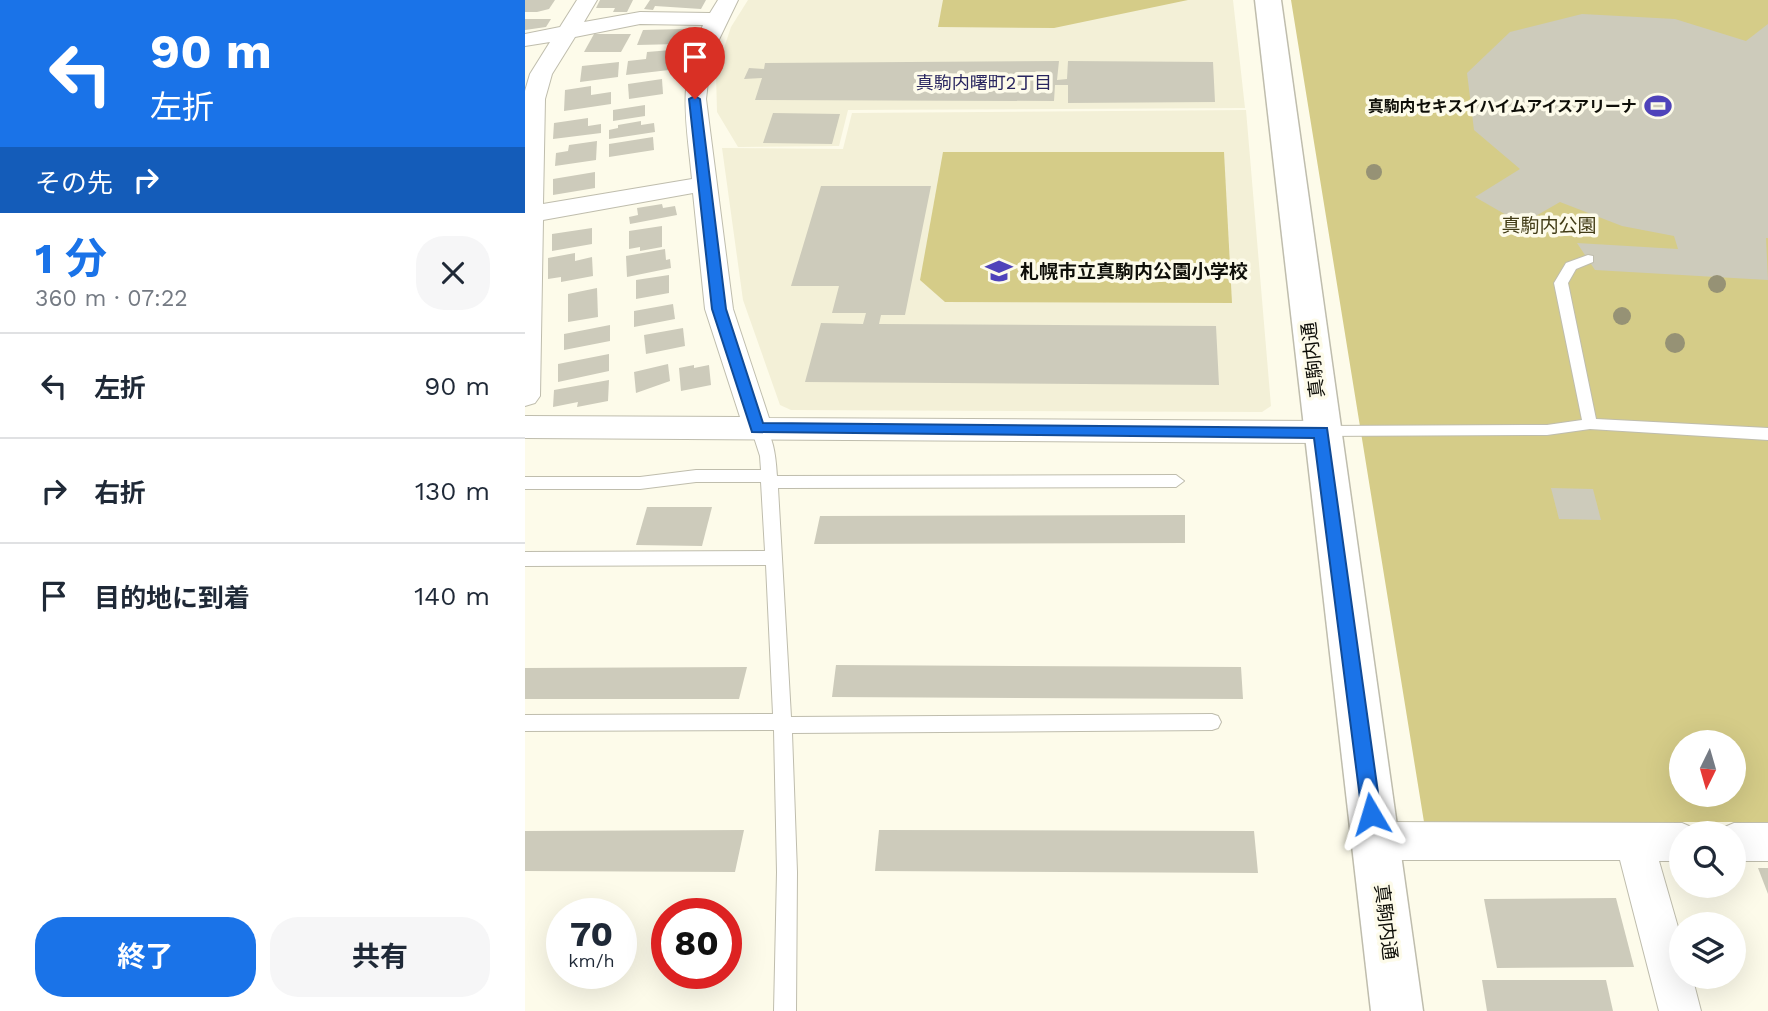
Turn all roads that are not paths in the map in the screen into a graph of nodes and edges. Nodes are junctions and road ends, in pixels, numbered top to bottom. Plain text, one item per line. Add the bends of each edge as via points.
1 (587, 0) edge
2 (1268, 0) edge
3 (722, 9) edge
4 (567, 31) junction
5 (525, 40) edge
6 (529, 123) edge
7 (703, 184) junction
8 (531, 214) junction
9 (1588, 259) dead end
10 (526, 293) edge
11 (525, 397) edge
12 (1590, 424) junction
13 (525, 427) edge
14 (758, 428) junction
15 (1321, 432) junction
16 (1768, 434) edge
17 (769, 479) junction
18 (1176, 481) dead end
19 (525, 483) edge
20 (772, 558) junction
21 (525, 559) edge
22 (1212, 722) dead end
23 (525, 723) edge
24 (783, 723) junction
25 (1375, 841) junction
26 (1635, 842) junction
27 (1669, 842) edge
28 (1746, 842) edge
29 (1768, 842) edge
30 (785, 1011) edge
31 (1397, 1011) edge
32 (1680, 1011) edge

1 - 4 street
2 - 15 highway, 真駒内通
3 - 4 street
3 - 7 street via 700,56 696,79
4 - 5 street
4 - 6 street via 541,74
6 - 8 street
7 - 8 street
7 - 14 street via 719,309
8 - 10 street
9 - 12 lane via 1571,266 1561,283
10 - 11 street
12 - 15 lane via 1548,430
12 - 16 lane
13 - 14 street
14 - 15 street
14 - 17 lane via 768,456
15 - 25 highway, 真駒内通
17 - 18 lane
17 - 19 lane via 696,476 640,483
17 - 20 lane
20 - 21 lane
20 - 24 lane
22 - 24 lane
23 - 24 lane
24 - 30 lane via 789,900
25 - 26 street
25 - 31 highway, 真駒内通
26 - 27 street
26 - 32 street
28 - 29 street

